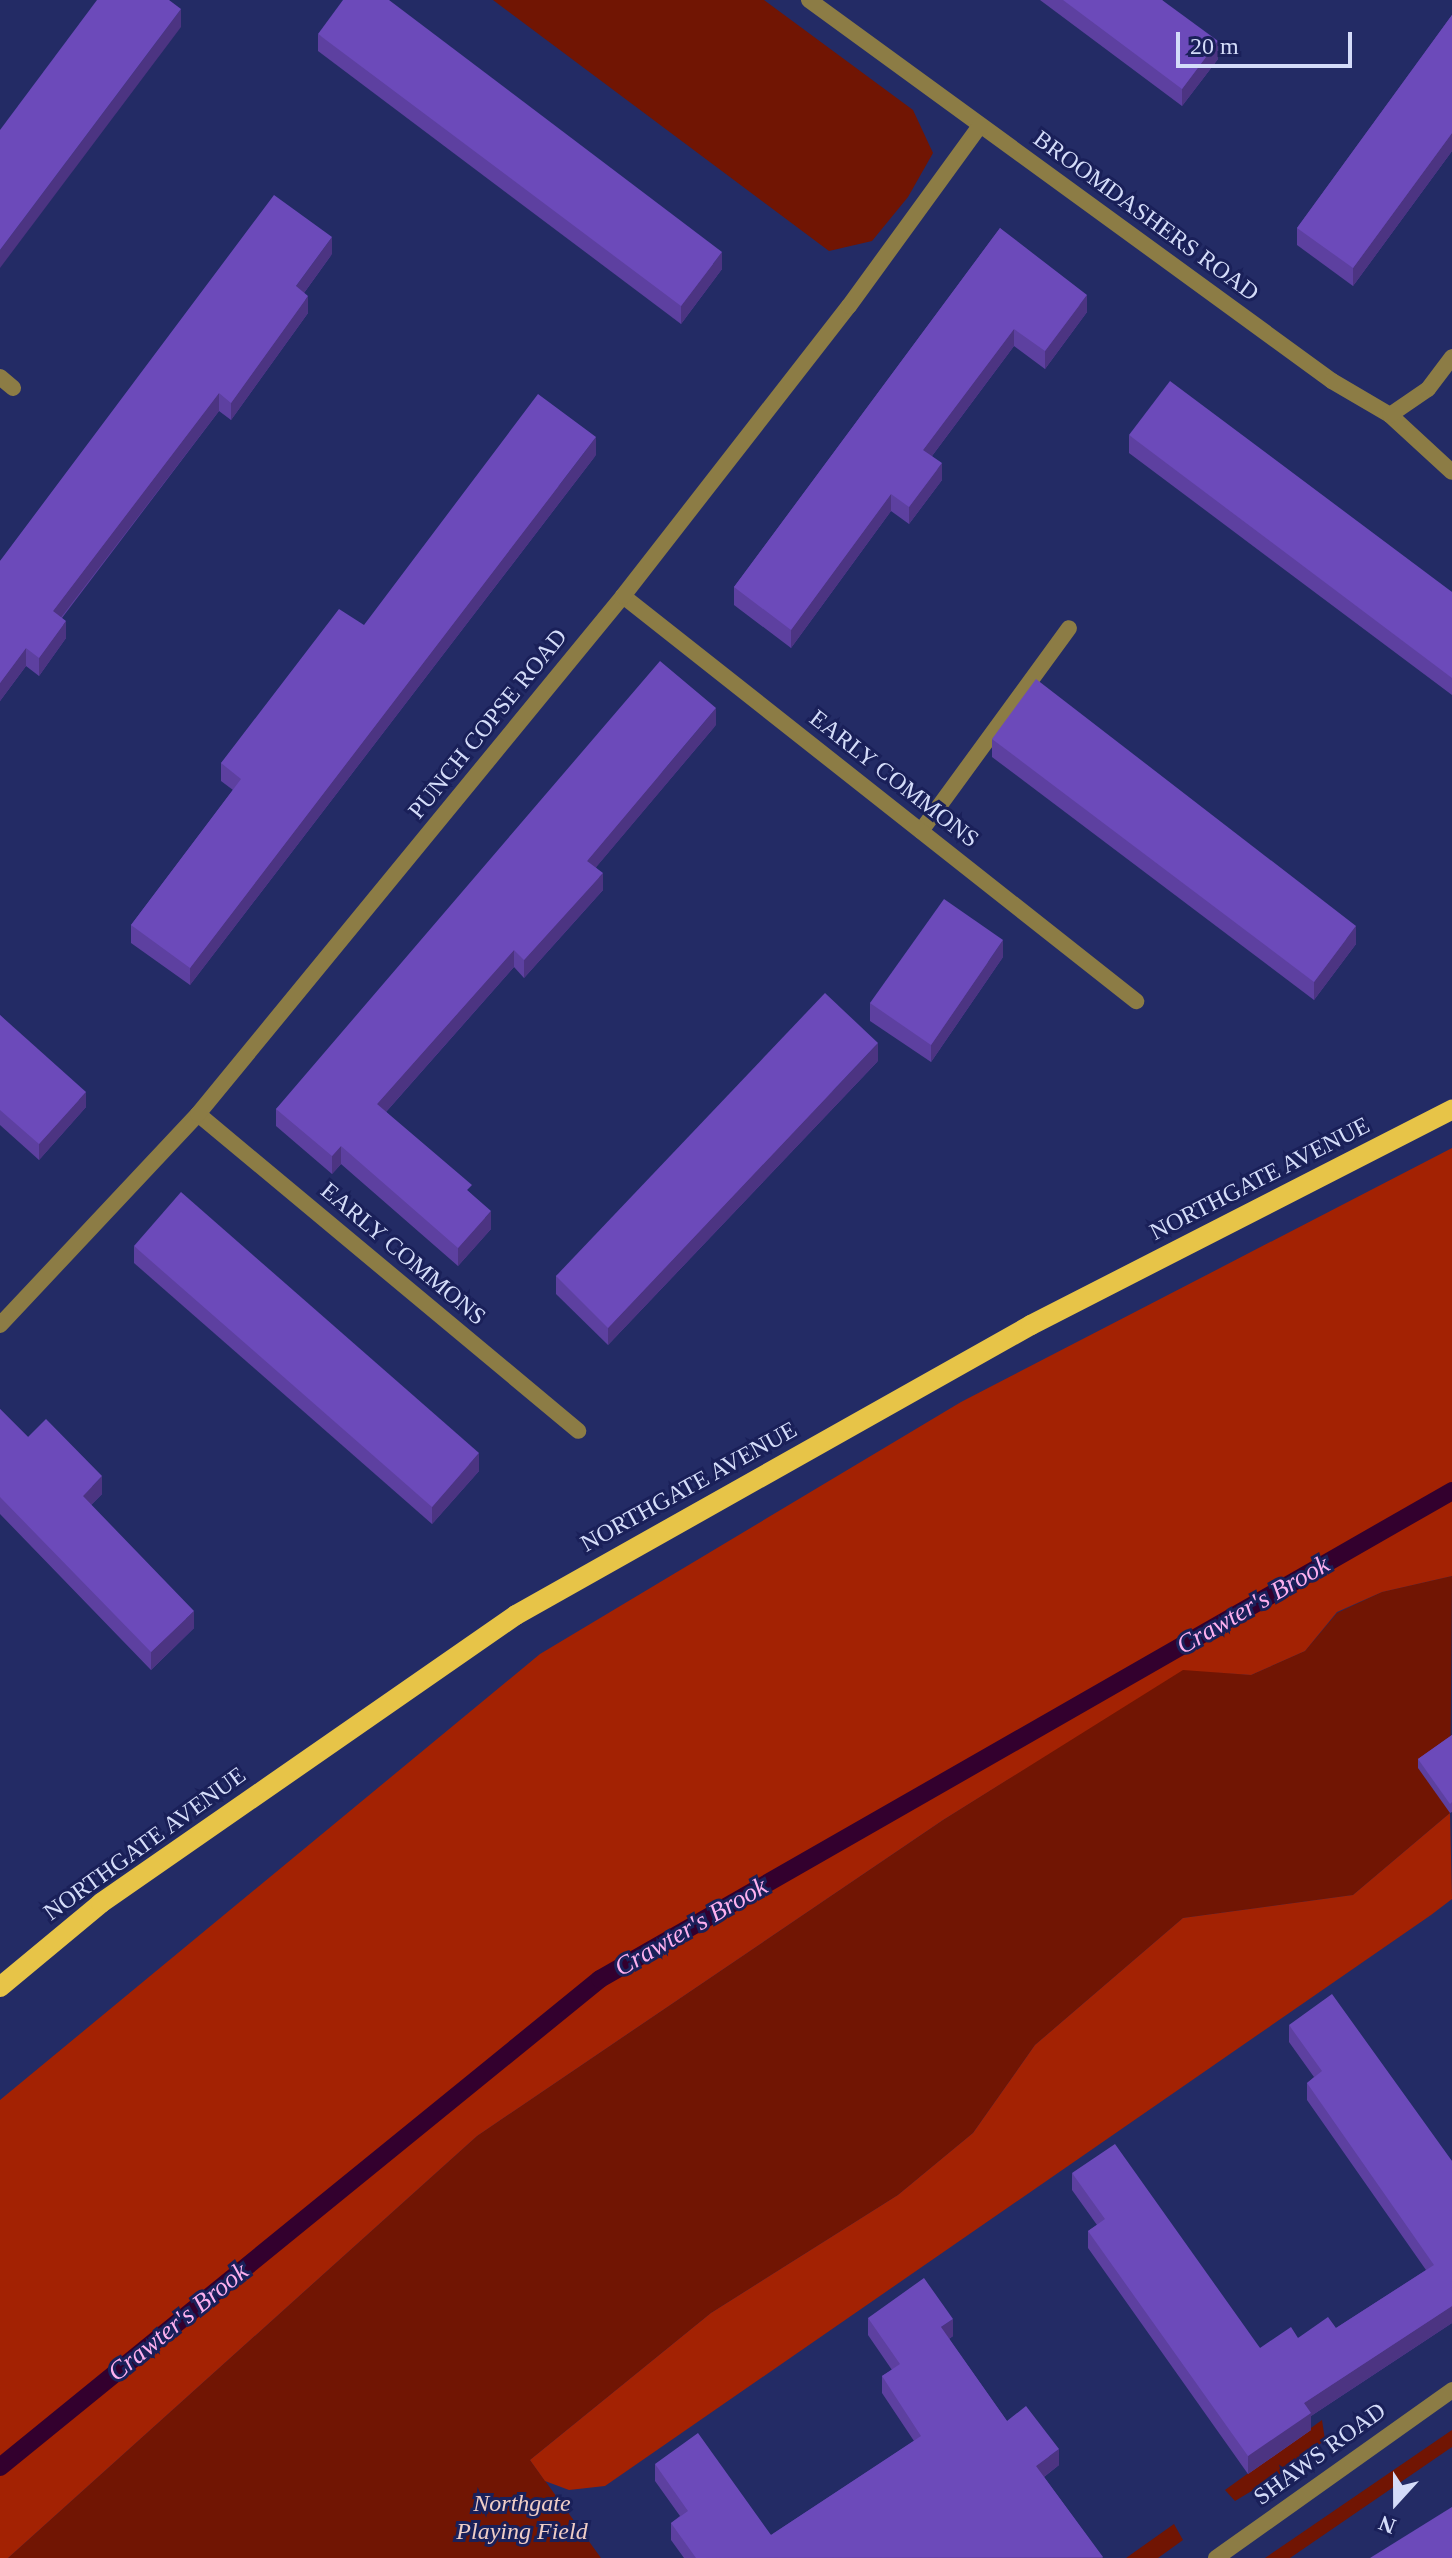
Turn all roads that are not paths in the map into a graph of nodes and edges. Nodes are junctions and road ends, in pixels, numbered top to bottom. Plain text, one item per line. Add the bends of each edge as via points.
1 (809, 0) edge
2 (980, 126) junction
3 (1452, 357) edge
4 (0, 377) edge
5 (13, 388) dead end
6 (1390, 415) junction
7 (1452, 472) edge
8 (623, 596) junction
9 (1069, 628) dead end
10 (921, 831) junction
11 (1136, 1001) dead end
12 (1452, 1110) edge
13 (198, 1114) junction
14 (0, 1325) edge
15 (578, 1431) dead end
16 (0, 1987) edge
17 (1452, 2390) edge
18 (1216, 2558) edge

1 - 2 street, BROOMDASHERS ROAD
2 - 6 street, BROOMDASHERS ROAD via 1343,389
2 - 8 street, PUNCH COPSE ROAD via 849,306
3 - 6 street via 1428,389
4 - 5 street
6 - 7 street, BROOMDASHERS ROAD
8 - 10 street, EARLY COMMONS
8 - 13 street, PUNCH COPSE ROAD
9 - 10 street
10 - 11 street, EARLY COMMONS
12 - 16 main road, NORTHGATE AVENUE via 1031,1325 516,1615 101,1903
13 - 14 street, PUNCH COPSE ROAD
13 - 15 street, EARLY COMMONS
17 - 18 street, SHAWS ROAD

